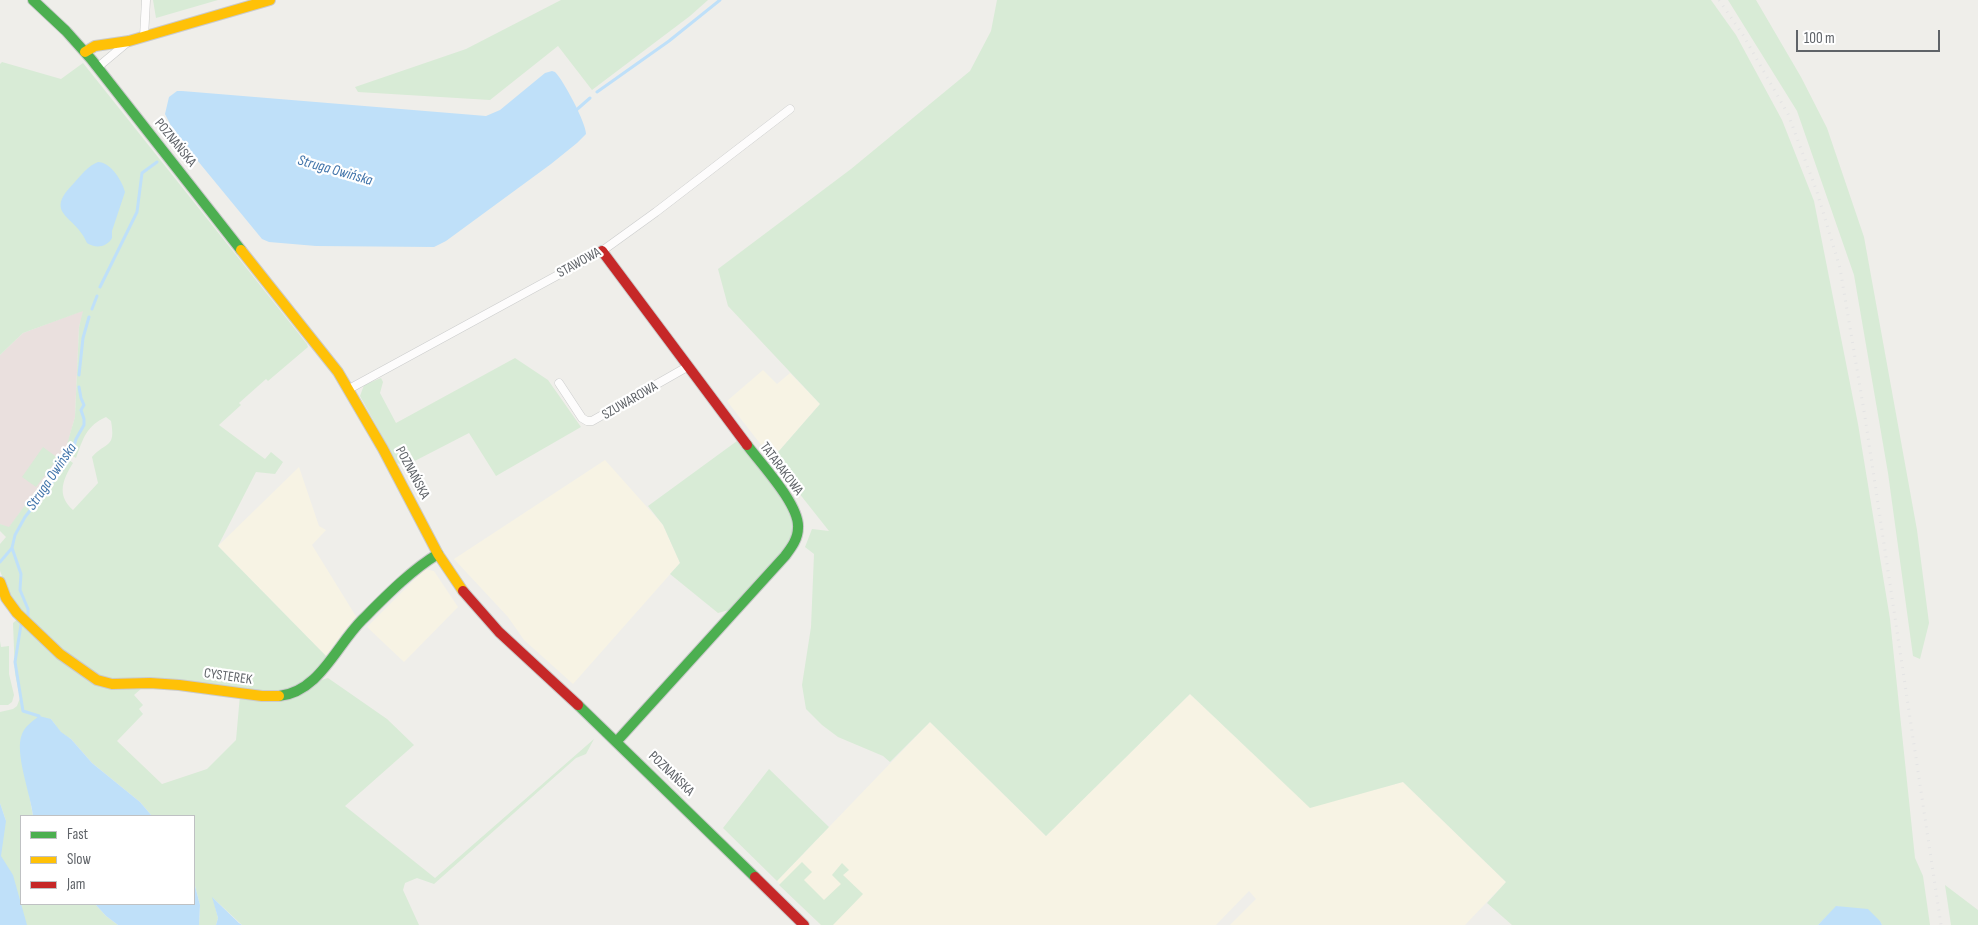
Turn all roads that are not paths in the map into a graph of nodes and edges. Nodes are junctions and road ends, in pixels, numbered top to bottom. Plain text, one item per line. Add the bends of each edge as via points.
1 (33, 0) edge
2 (146, 0) edge
3 (270, 0) edge
4 (144, 37) junction
5 (129, 41) junction
6 (85, 52) junction
7 (98, 68) junction
8 (790, 109) dead end
9 (602, 251) junction
10 (687, 367) junction
11 (559, 383) dead end
12 (349, 389) junction
13 (438, 554) junction
14 (0, 582) edge
15 (617, 742) junction
16 (804, 925) edge

1 - 6 street, POZNAŃSKA
2 - 4 street
3 - 4 street
4 - 5 street
5 - 6 street via 95,46
5 - 7 street
6 - 7 street, POZNAŃSKA
7 - 12 street, POZNAŃSKA
8 - 9 street, STAWOWA
9 - 10 street, TATARAKOWA
9 - 12 street, STAWOWA
10 - 11 street, SZUWAROWA via 592,421 586,421 577,412
10 - 15 street, TATARAKOWA via 793,507 799,522 798,536 785,556
12 - 13 street, POZNAŃSKA
13 - 14 street, CYSTEREK via 361,621 311,683 296,693 281,696 179,684 112,684 97,680 60,654 17,613
13 - 15 street, POZNAŃSKA via 460,588 485,617
15 - 16 street, POZNAŃSKA

